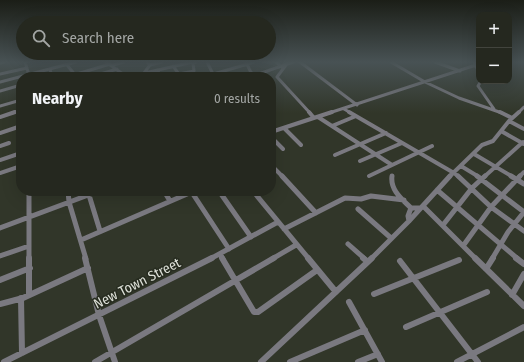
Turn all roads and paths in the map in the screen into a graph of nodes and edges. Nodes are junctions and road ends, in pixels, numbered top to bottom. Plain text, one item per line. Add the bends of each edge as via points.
1 (14, 79) edge
2 (279, 79) edge
3 (322, 79) edge
4 (420, 79) edge
5 (435, 79) edge
6 (0, 82) edge
7 (425, 82) junction
8 (479, 84) edge
9 (16, 86) edge
10 (0, 91) edge
11 (16, 101) edge
12 (357, 105) junction
13 (0, 106) edge
14 (524, 107) edge
15 (344, 109) junction
16 (494, 109) junction
17 (16, 112) edge
18 (356, 116) junction
19 (0, 117) edge
20 (316, 118) junction
21 (511, 119) junction
22 (332, 126) junction
23 (16, 128) edge
24 (284, 128) junction
25 (524, 128) edge
26 (276, 131) edge
27 (501, 131) junction
28 (0, 133) edge
29 (386, 134) junction
30 (276, 142) edge
31 (9, 143) dead end
32 (402, 143) junction
33 (524, 143) edge
34 (301, 145) dead end
35 (361, 145) junction
36 (0, 146) edge
37 (432, 146) dead end
38 (283, 149) dead end
39 (419, 152) junction
40 (375, 154) junction
41 (474, 154) junction
42 (16, 155) edge
43 (335, 155) dead end
44 (0, 160) edge
45 (360, 161) dead end
46 (392, 164) junction
47 (461, 166) junction
48 (497, 166) junction
49 (16, 168) edge
50 (276, 170) edge
51 (524, 172) edge
52 (0, 173) edge
53 (454, 173) junction
54 (369, 176) dead end
55 (392, 176) dead end
56 (516, 179) junction
57 (482, 180) junction
58 (524, 184) edge
59 (472, 188) junction
60 (437, 190) junction
61 (501, 194) junction
62 (30, 196) edge
63 (68, 196) edge
64 (86, 196) edge
65 (89, 196) edge
66 (167, 196) edge
67 (181, 196) edge
68 (195, 196) edge
69 (222, 196) edge
70 (257, 196) edge
71 (404, 200) junction
72 (170, 201) junction
73 (69, 202) junction
74 (422, 207) junction
75 (459, 207) junction
76 (491, 207) junction
77 (411, 208) junction
78 (358, 209) dead end
79 (524, 212) edge
80 (316, 213) junction
81 (30, 217) junction
82 (278, 222) junction
83 (409, 222) junction
84 (513, 222) junction
85 (478, 224) junction
86 (442, 225) junction
87 (0, 228) edge
88 (284, 229) junction
89 (100, 231) junction
90 (524, 231) edge
91 (251, 237) junction
92 (392, 238) junction
93 (81, 240) junction
94 (348, 244) dead end
95 (296, 245) junction
96 (29, 246) junction
97 (463, 246) junction
98 (501, 246) junction
99 (229, 249) junction
100 (220, 254) junction
101 (0, 256) edge
102 (459, 260) dead end
103 (400, 261) dead end
104 (368, 262) junction
105 (524, 264) edge
106 (30, 268) junction
107 (88, 268) junction
108 (486, 269) junction
109 (317, 270) junction
110 (524, 274) edge
111 (414, 278) junction
112 (0, 280) edge
113 (235, 280) junction
114 (336, 292) junction
115 (487, 292) dead end
116 (374, 294) dead end
117 (29, 295) junction
118 (512, 295) junction
119 (21, 298) junction
120 (349, 302) dead end
121 (0, 304) edge
122 (524, 306) edge
123 (441, 312) junction
124 (99, 315) junction
125 (406, 327) dead end
126 (524, 327) edge
127 (365, 330) junction
128 (112, 352) junction
129 (22, 353) junction
130 (378, 354) junction
131 (472, 354) junction
132 (4, 362) edge
133 (95, 362) edge
134 (115, 362) edge
135 (261, 362) edge
136 (290, 362) edge
137 (358, 362) edge
138 (382, 362) edge
139 (457, 362) edge
140 (478, 362) edge

1 - 6 street
2 - 20 street
3 - 12 street
4 - 7 street
5 - 7 street
7 - 12 street
7 - 16 street via 459,98
8 - 16 street via 478,86
9 - 10 street
11 - 13 street
12 - 15 street
14 - 21 street
15 - 18 street
15 - 20 street
16 - 21 street
17 - 19 street
18 - 22 street
18 - 29 street
20 - 22 street
20 - 24 street
21 - 25 street
21 - 27 street
22 - 35 street
23 - 28 street
24 - 26 street
24 - 34 street
27 - 33 street
27 - 41 street via 494,141 482,145
29 - 32 street
29 - 35 street
30 - 38 street
31 - 36 street
32 - 39 street
32 - 40 street
33 - 48 street
35 - 40 street
35 - 43 street
37 - 39 street
39 - 46 street
39 - 53 street
40 - 45 street
40 - 46 street
41 - 47 street
41 - 48 street
42 - 44 street
46 - 54 street
47 - 53 street
47 - 57 street
48 - 56 street
48 - 57 street
49 - 52 street
50 - 80 street
51 - 56 street
53 - 59 street
53 - 60 street
55 - 71 street via 391,183 396,194
56 - 58 street
56 - 61 street
57 - 59 street
57 - 61 street
59 - 75 street
59 - 76 street
60 - 74 street
60 - 75 street
61 - 76 street
61 - 79 street
62 - 81 street
63 - 73 street
64 - 73 street
65 - 89 street
66 - 72 street
67 - 72 street
68 - 99 street
69 - 91 street
70 - 82 street
71 - 77 street
71 - 80 street via 371,196 361,199 345,198
72 - 89 street
73 - 81 street
73 - 93 street
74 - 77 street
74 - 83 street
74 - 86 street
75 - 85 street
75 - 86 street
76 - 84 street
76 - 85 street
77 - 83 street
78 - 92 street
79 - 84 street
80 - 88 street
81 - 87 street
81 - 96 street
82 - 88 street
82 - 91 street, New Town Street
83 - 92 street
84 - 90 street
84 - 98 street
85 - 97 street
85 - 98 street
86 - 97 street
88 - 95 street
89 - 93 street
91 - 99 street, New Town Street
92 - 104 street
93 - 107 street
94 - 104 street
95 - 109 street
95 - 113 street
96 - 101 street
96 - 106 street
97 - 108 street
98 - 105 street
98 - 108 street
99 - 100 street, New Town Street
100 - 113 street
100 - 124 street, New Town Street
102 - 111 street
103 - 111 street
104 - 114 street
106 - 112 street
106 - 117 street
107 - 117 street
107 - 124 street
108 - 118 street
109 - 113 street via 258,312 254,312
109 - 114 street
110 - 118 street
111 - 116 street
111 - 123 street
113 - 128 street
114 - 135 street
115 - 123 street
117 - 119 street
118 - 122 street
119 - 121 street
119 - 129 street
120 - 127 street
123 - 125 street
123 - 131 street
124 - 128 street
124 - 129 street, New Town Street
126 - 131 street
127 - 130 street
127 - 136 street
128 - 133 street
128 - 134 street
129 - 132 street, New Town Street
130 - 137 street
130 - 138 street
131 - 139 street
131 - 140 street

